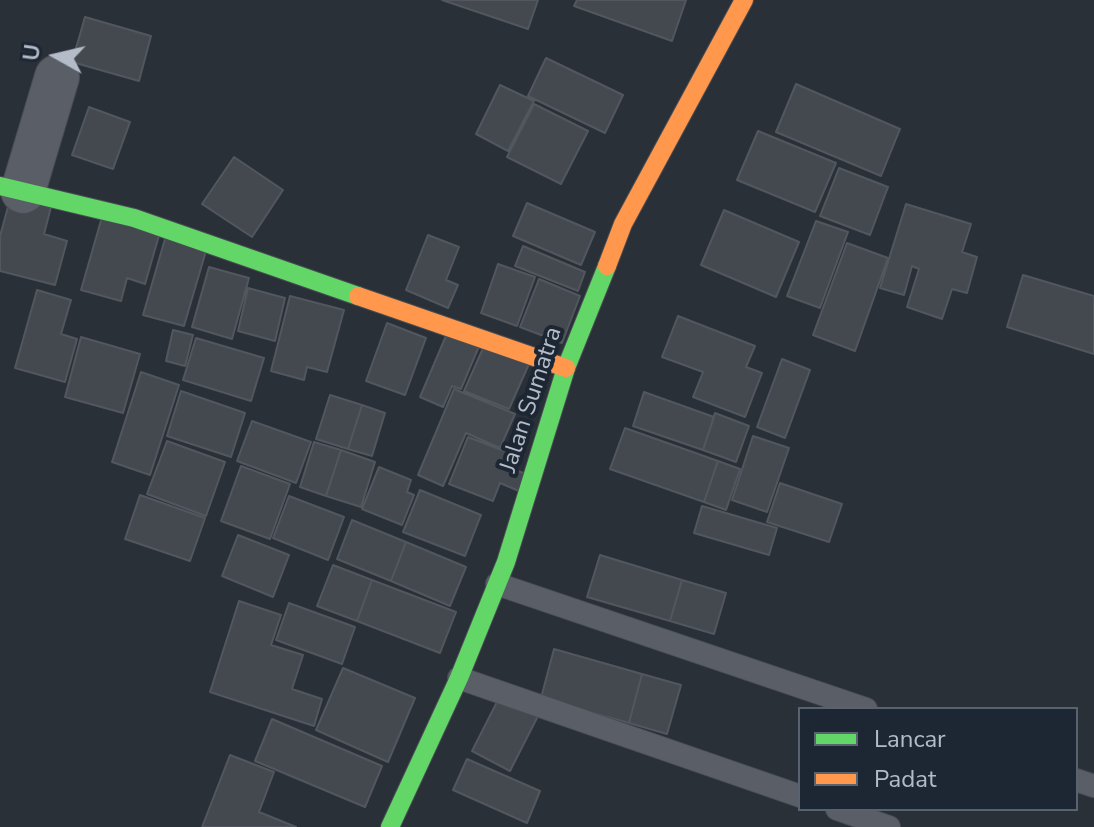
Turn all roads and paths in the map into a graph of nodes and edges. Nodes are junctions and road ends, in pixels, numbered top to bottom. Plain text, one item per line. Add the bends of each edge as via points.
1 (744, 0) edge
2 (57, 77) dead end
3 (12, 188) edge
4 (566, 368) junction
5 (497, 584) junction
6 (459, 678) junction
7 (860, 707) edge
8 (798, 795) edge
9 (843, 811) edge
10 (390, 827) edge
11 (889, 827) edge

1 - 4 street, Jalan Sumatra via 623,224
2 - 3 street
3 - 4 street via 134,218
4 - 5 street, Jalan Sumatra
5 - 6 street, Jalan Sumatra
5 - 7 lane
6 - 8 lane
6 - 10 street, Jalan Sumatra
9 - 11 lane

